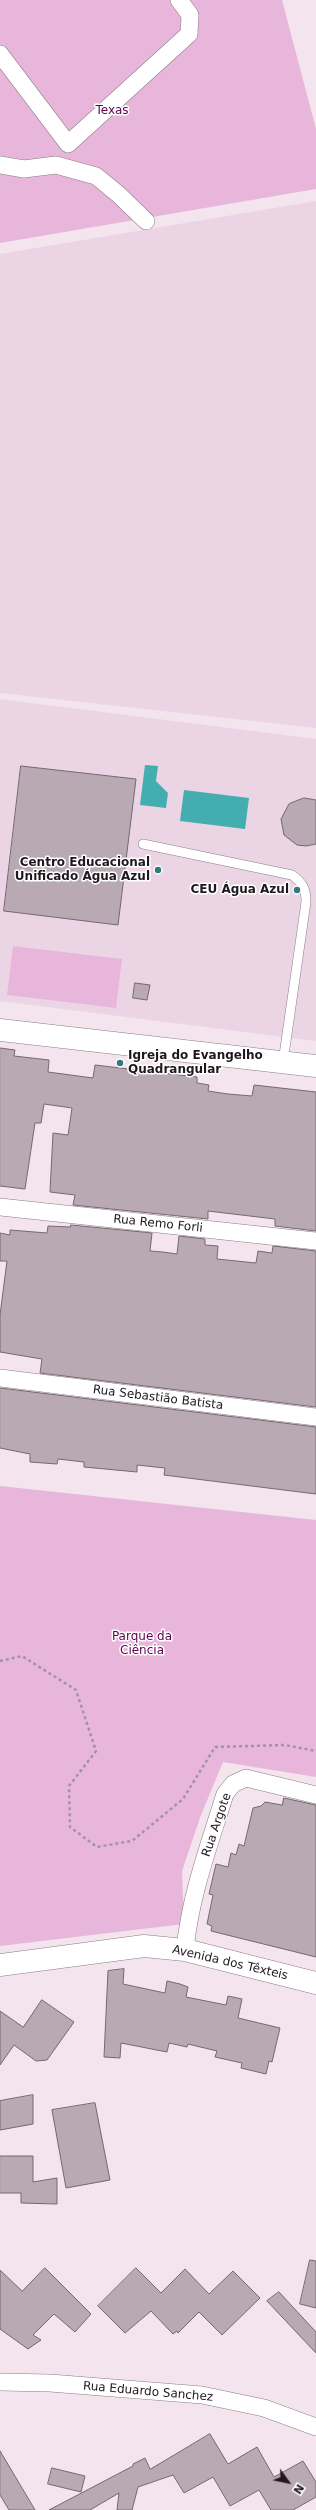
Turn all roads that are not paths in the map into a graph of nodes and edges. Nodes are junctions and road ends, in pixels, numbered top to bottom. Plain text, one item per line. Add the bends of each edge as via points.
1 (179, 0) edge
2 (0, 54) edge
3 (68, 144) junction
4 (0, 165) edge
5 (56, 165) junction
6 (146, 221) dead end
7 (143, 844) dead end
8 (0, 1030) edge
9 (283, 1062) junction
10 (316, 1066) edge
11 (0, 1207) edge
12 (316, 1241) edge
13 (0, 1378) edge
14 (316, 1417) edge
15 (316, 1795) edge
16 (185, 1950) junction
17 (0, 1965) edge
18 (316, 1983) edge
19 (0, 2382) edge
20 (316, 2427) edge

1 - 3 street via 190,15 189,34
2 - 3 street
3 - 5 street
4 - 5 street via 24,169
5 - 6 street via 96,176
7 - 9 lane via 292,875 302,883 306,892 306,902
8 - 9 main road
9 - 10 main road
11 - 12 street, Rua Remo Forli
13 - 14 street, Rua Sebastião Batista
15 - 16 street, Rua Argote via 246,1778 233,1784 225,1794 195,1893
16 - 17 main road, Avenida dos Têxteis via 144,1946
16 - 18 main road, Avenida dos Têxteis
19 - 20 street, Rua Eduardo Sanchez via 50,2383 202,2395 264,2408

